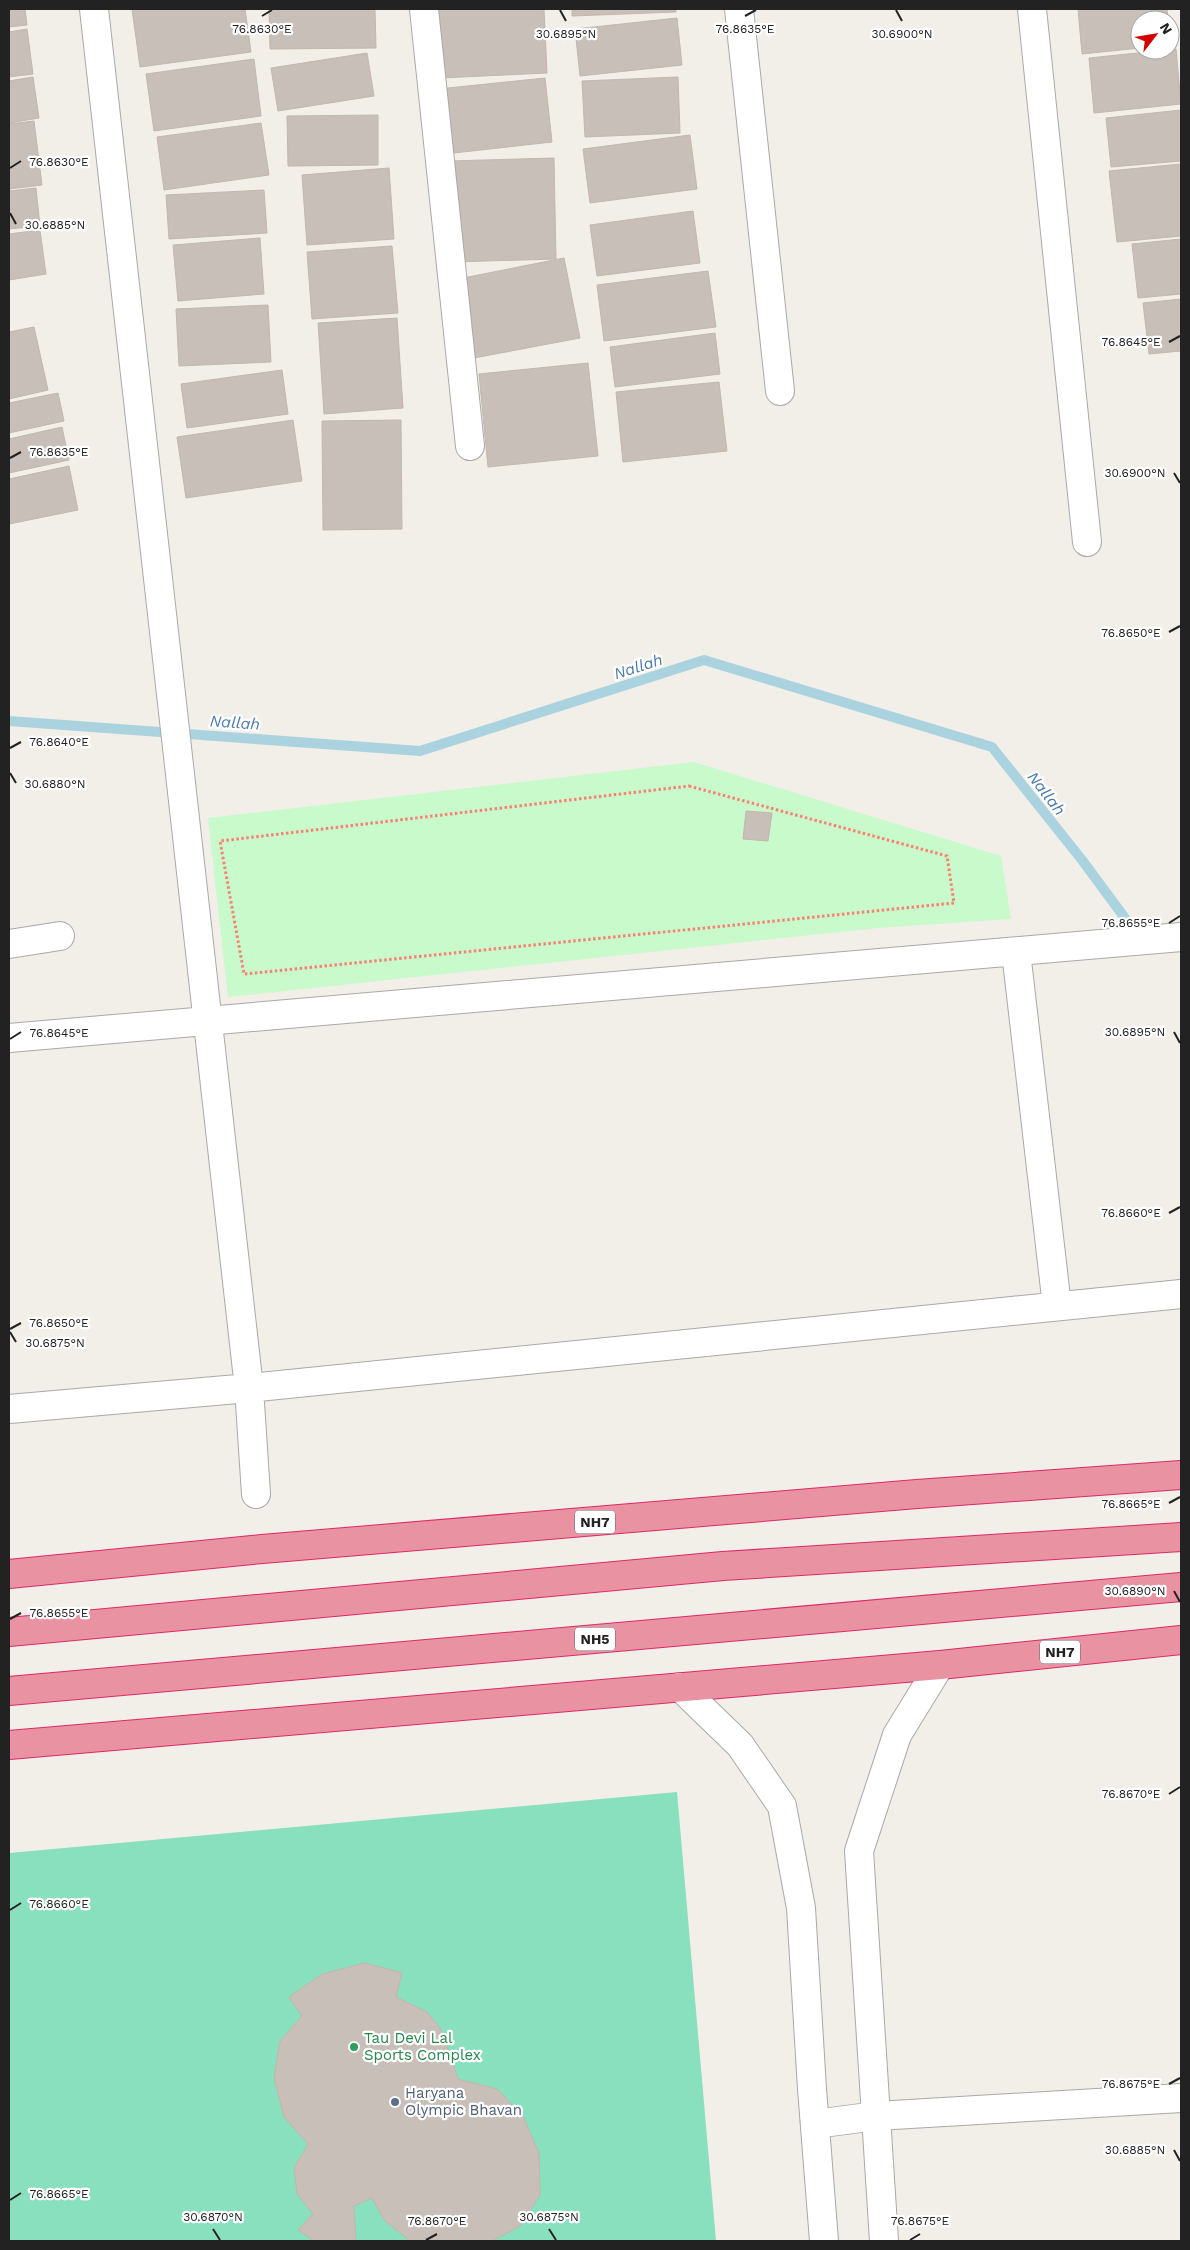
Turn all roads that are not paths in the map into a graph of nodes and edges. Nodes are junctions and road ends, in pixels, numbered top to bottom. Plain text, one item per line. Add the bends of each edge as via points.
1 (94, 9) edge
2 (424, 9) edge
3 (739, 9) edge
4 (1032, 9) edge
5 (780, 391) dead end
6 (470, 446) dead end
7 (1087, 542) dead end
8 (60, 936) dead end
9 (1181, 937) edge
10 (9, 944) edge
11 (1016, 952) junction
12 (208, 1022) junction
13 (10, 1034) edge
14 (1181, 1294) edge
15 (1057, 1306) junction
16 (249, 1388) junction
17 (9, 1409) edge
18 (1181, 1475) edge
19 (256, 1494) dead end
20 (1181, 1537) edge
21 (9, 1574) edge
22 (1181, 1586) edge
23 (9, 1632) edge
24 (1181, 1640) edge
25 (940, 1664) junction
26 (680, 1687) junction
27 (9, 1691) edge
28 (9, 1745) edge
29 (1181, 2098) edge
30 (876, 2116) junction
31 (815, 2124) junction
32 (824, 2241) edge
33 (884, 2241) edge

1 - 12 street
2 - 6 street
3 - 5 street
4 - 7 street
8 - 10 street
9 - 11 street
11 - 12 street
11 - 15 street
12 - 13 street
12 - 16 street
14 - 15 street
15 - 16 street
16 - 17 street
16 - 19 street
18 - 21 highway, NH7 via 262,1549
20 - 23 highway via 723,1566
22 - 27 highway, NH5
24 - 25 highway, NH7
25 - 26 highway, NH7
25 - 30 street via 897,1735 860,1851
26 - 28 highway, NH7
26 - 31 street via 740,1745 782,1806 801,1908
29 - 30 street
30 - 31 street
30 - 33 street
31 - 32 street

